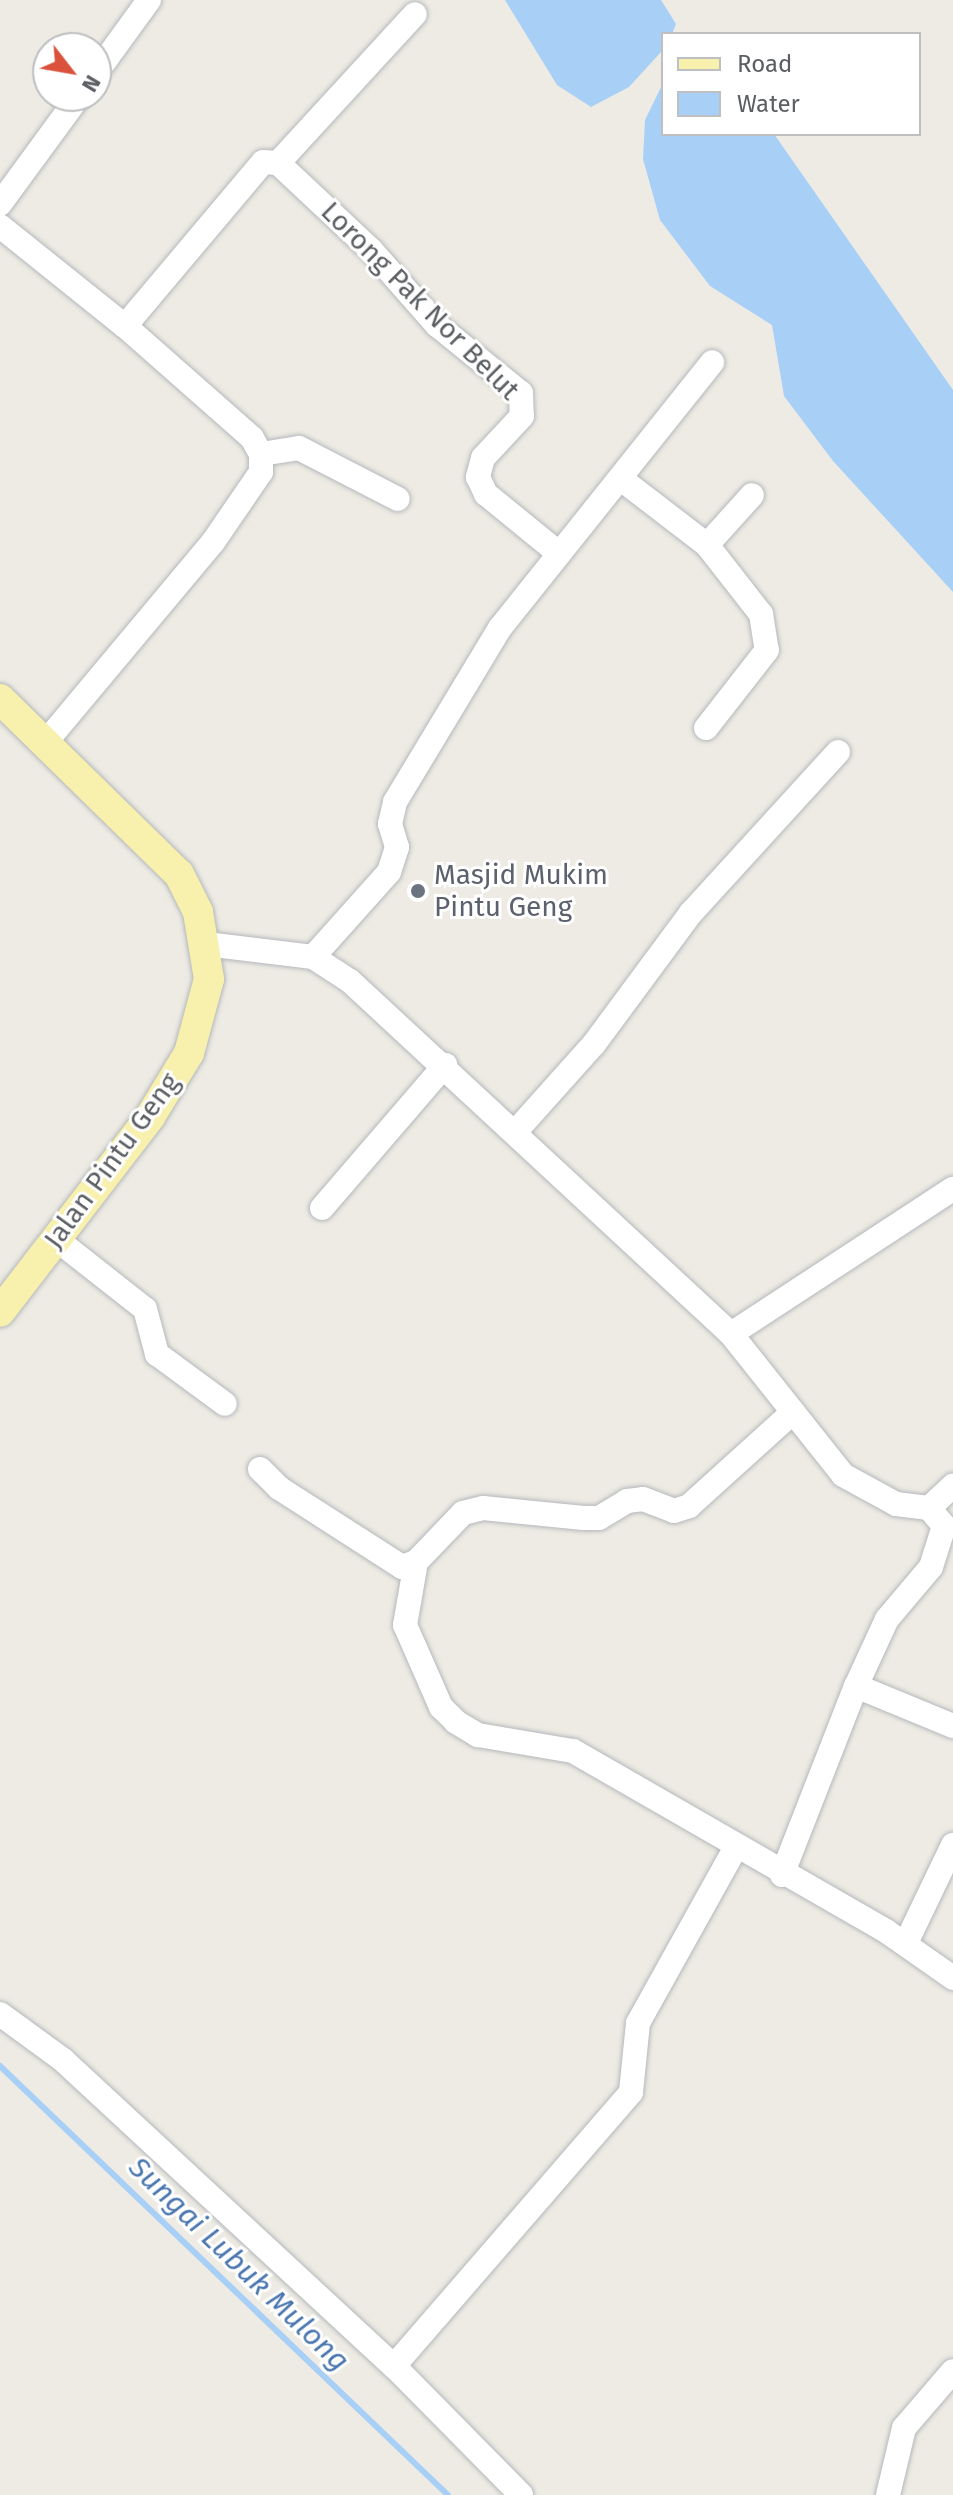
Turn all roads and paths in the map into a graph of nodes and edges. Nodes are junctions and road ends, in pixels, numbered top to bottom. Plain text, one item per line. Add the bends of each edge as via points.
1 (149, 0) edge
2 (415, 14) dead end
3 (112, 51) edge
4 (67, 112) edge
5 (278, 163) junction
6 (0, 204) edge
7 (0, 226) edge
8 (125, 326) junction
9 (712, 362) dead end
10 (261, 454) junction
11 (621, 479) junction
12 (752, 495) dead end
13 (398, 499) dead end
14 (707, 545) junction
15 (557, 552) junction
16 (0, 699) edge
17 (706, 728) dead end
18 (45, 743) junction
19 (838, 752) dead end
20 (206, 944) junction
21 (313, 957) junction
22 (445, 1065) junction
23 (517, 1130) junction
24 (953, 1189) edge
25 (322, 1208) dead end
26 (56, 1239) junction
27 (0, 1312) edge
28 (731, 1334) junction
29 (225, 1404) dead end
30 (793, 1412) junction
31 (260, 1469) dead end
32 (953, 1486) edge
33 (929, 1508) junction
34 (416, 1562) junction
35 (856, 1686) junction
36 (953, 1726) edge
37 (953, 1845) edge
38 (735, 1849) junction
39 (782, 1875) junction
40 (906, 1943) junction
41 (953, 1978) edge
42 (0, 2014) edge
43 (394, 2366) junction
44 (953, 2371) edge
45 (521, 2495) edge
46 (888, 2495) edge

1 - 3 street
2 - 5 street
4 - 6 street
5 - 8 street via 263,162
5 - 15 street, Lorong Pak Nor Belut via 371,250 437,325 521,393 522,416 483,458 478,477 486,494
7 - 8 street
8 - 10 street via 252,438
9 - 11 street via 647,437
10 - 13 street via 299,448
10 - 18 street via 261,472 213,542
11 - 14 street
11 - 15 street
12 - 14 street
14 - 17 street via 761,614 767,650
15 - 21 street via 500,628 395,802 390,824 397,847 389,872
16 - 18 main road, Jalan Pintu Geng
18 - 20 main road, Jalan Pintu Geng via 179,874
19 - 23 street via 691,913 594,1044
20 - 21 street
20 - 26 main road, Jalan Pintu Geng via 204,1016 189,1053 150,1117
21 - 22 street via 350,981
22 - 23 street
22 - 25 street
23 - 28 street
24 - 28 street
26 - 27 main road, Jalan Pintu Geng
26 - 29 street via 145,1309 157,1354
28 - 30 street
30 - 33 street via 843,1475 896,1504
30 - 34 street via 689,1506 674,1511 643,1499 627,1501 599,1518 483,1508 463,1513
31 - 34 street via 385,1561 402,1567
32 - 33 street
33 - 35 street via 944,1526 942,1545 887,1619
34 - 38 street via 405,1625 441,1707 456,1722 478,1735 573,1751
35 - 36 street
35 - 39 street
37 - 40 street
38 - 39 street
38 - 43 street via 638,2023 631,2050 631,2092
39 - 40 street
40 - 41 street
42 - 43 street via 63,2060
43 - 45 street
44 - 46 street via 904,2428

